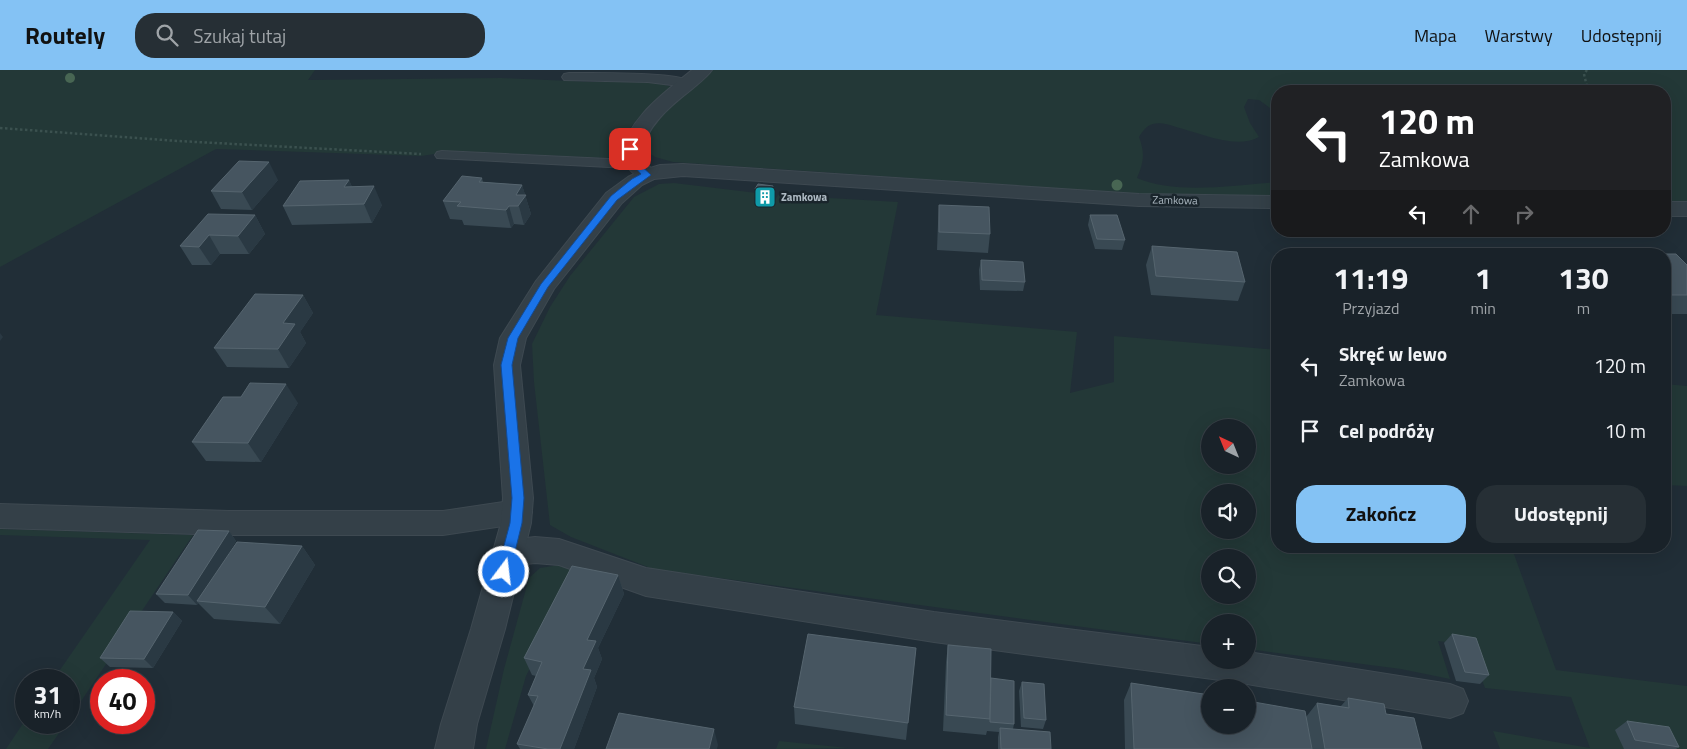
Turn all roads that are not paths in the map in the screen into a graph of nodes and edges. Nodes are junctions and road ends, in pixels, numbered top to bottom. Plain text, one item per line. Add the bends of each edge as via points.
1 (703, 70) edge
2 (569, 77) dead end
3 (687, 83) junction
4 (442, 155) road end
5 (640, 169) junction
6 (1271, 202) edge
7 (1671, 209) edge
8 (1687, 209) edge
9 (517, 512) junction
10 (0, 516) edge
11 (509, 553) junction
12 (1450, 701) dead end
13 (454, 749) edge

1 - 3 street
2 - 3 lane via 648,78
3 - 5 street via 644,124 633,140 630,157
4 - 5 lane via 609,163
5 - 6 street, Zamkowa via 1139,200
5 - 9 street via 635,181 614,198 544,286 513,338 506,365
7 - 8 street
9 - 10 street via 444,523 229,523
9 - 11 street
11 - 12 street via 559,552 646,582 934,627 1235,666
11 - 13 street via 458,724

